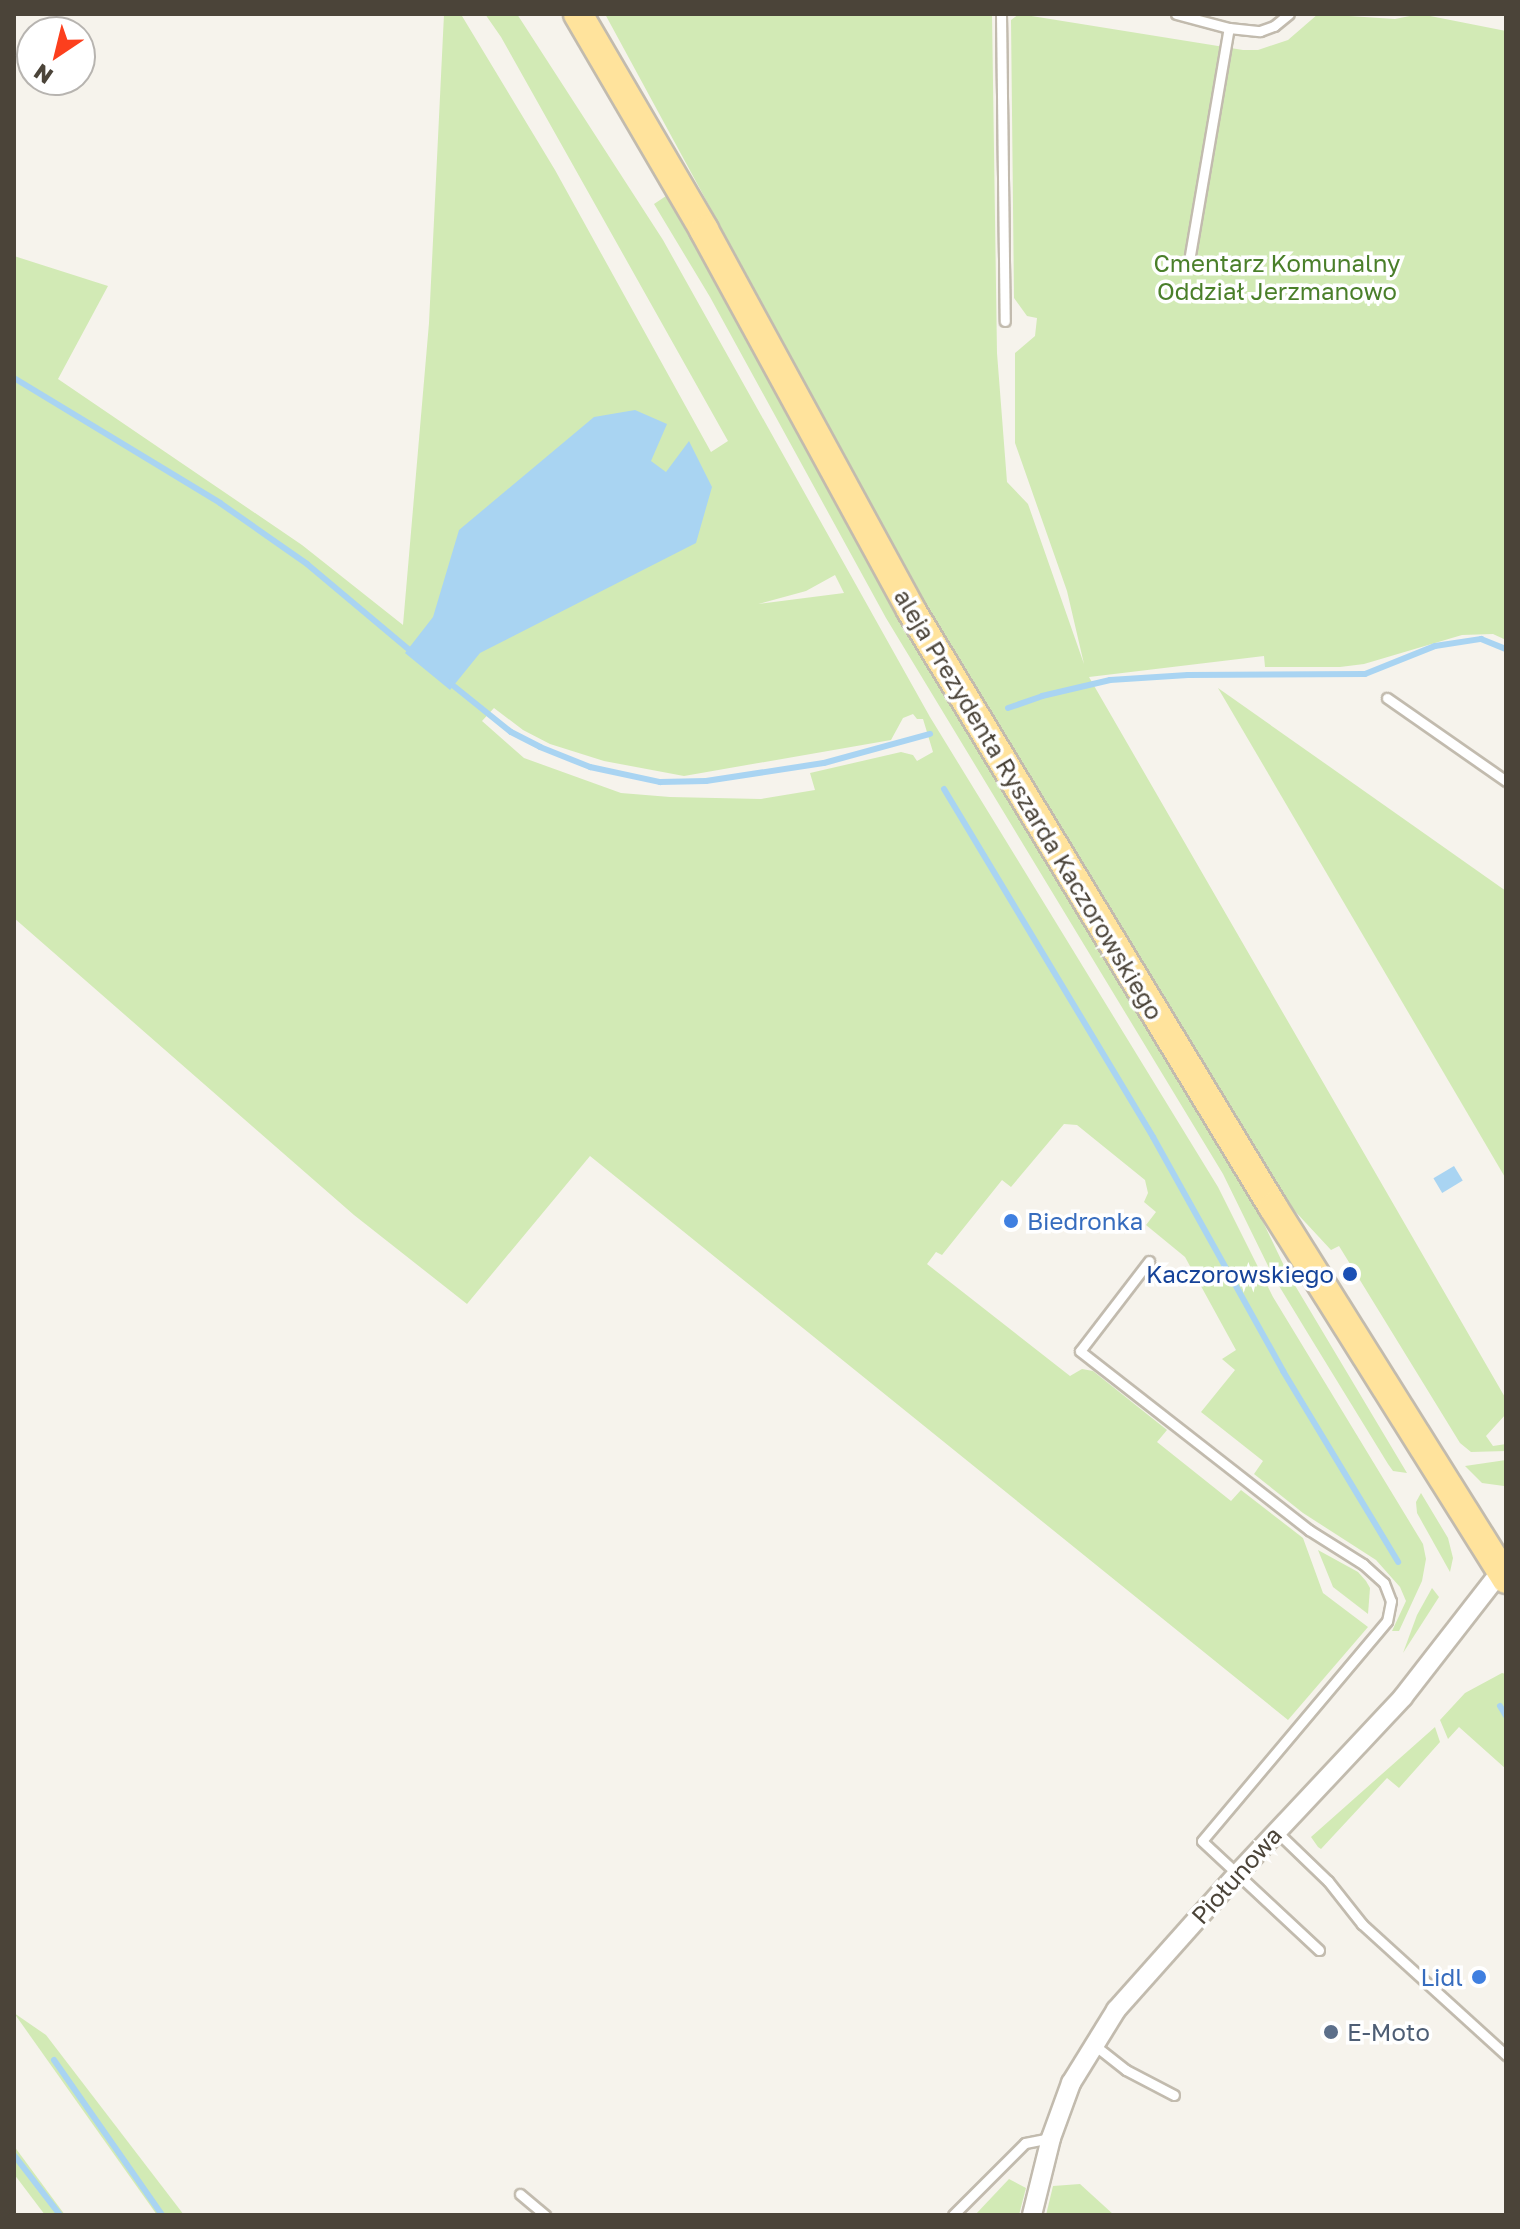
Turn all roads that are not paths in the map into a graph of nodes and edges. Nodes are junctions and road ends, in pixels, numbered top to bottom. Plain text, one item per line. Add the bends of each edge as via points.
1 (578, 14) edge
2 (1001, 14) edge
3 (1176, 14) edge
4 (1289, 14) edge
5 (1229, 28) junction
6 (1190, 255) dead end
7 (1005, 321) dead end
8 (1387, 698) dead end
9 (1506, 781) edge
10 (1149, 1261) dead end
11 (1504, 1575) edge
12 (1276, 1831) junction
13 (1238, 1873) junction
14 (1319, 1950) dead end
15 (1093, 2044) junction
16 (1506, 2055) edge
17 (1174, 2095) dead end
18 (1051, 2138) junction
19 (520, 2194) dead end
20 (545, 2215) edge
21 (953, 2215) edge
22 (1032, 2215) edge

1 - 11 main road, aleja Prezydenta Ryszarda Kaczorowskiego via 704,230 911,610 1265,1194
2 - 7 lane
3 - 5 lane
4 - 5 lane via 1260,31
5 - 6 lane
8 - 9 lane
10 - 13 lane via 1080,1351 1309,1530 1363,1564 1384,1583 1391,1601 1387,1621 1202,1841
11 - 12 street, Piołunowa via 1403,1697
12 - 13 street, Piołunowa
12 - 16 lane via 1328,1881 1362,1924
13 - 14 lane
13 - 15 street, Piołunowa via 1146,1974
15 - 17 lane via 1126,2070
15 - 18 street, Piołunowa via 1071,2083
18 - 21 lane via 1025,2143
18 - 22 street, Piołunowa
19 - 20 lane

